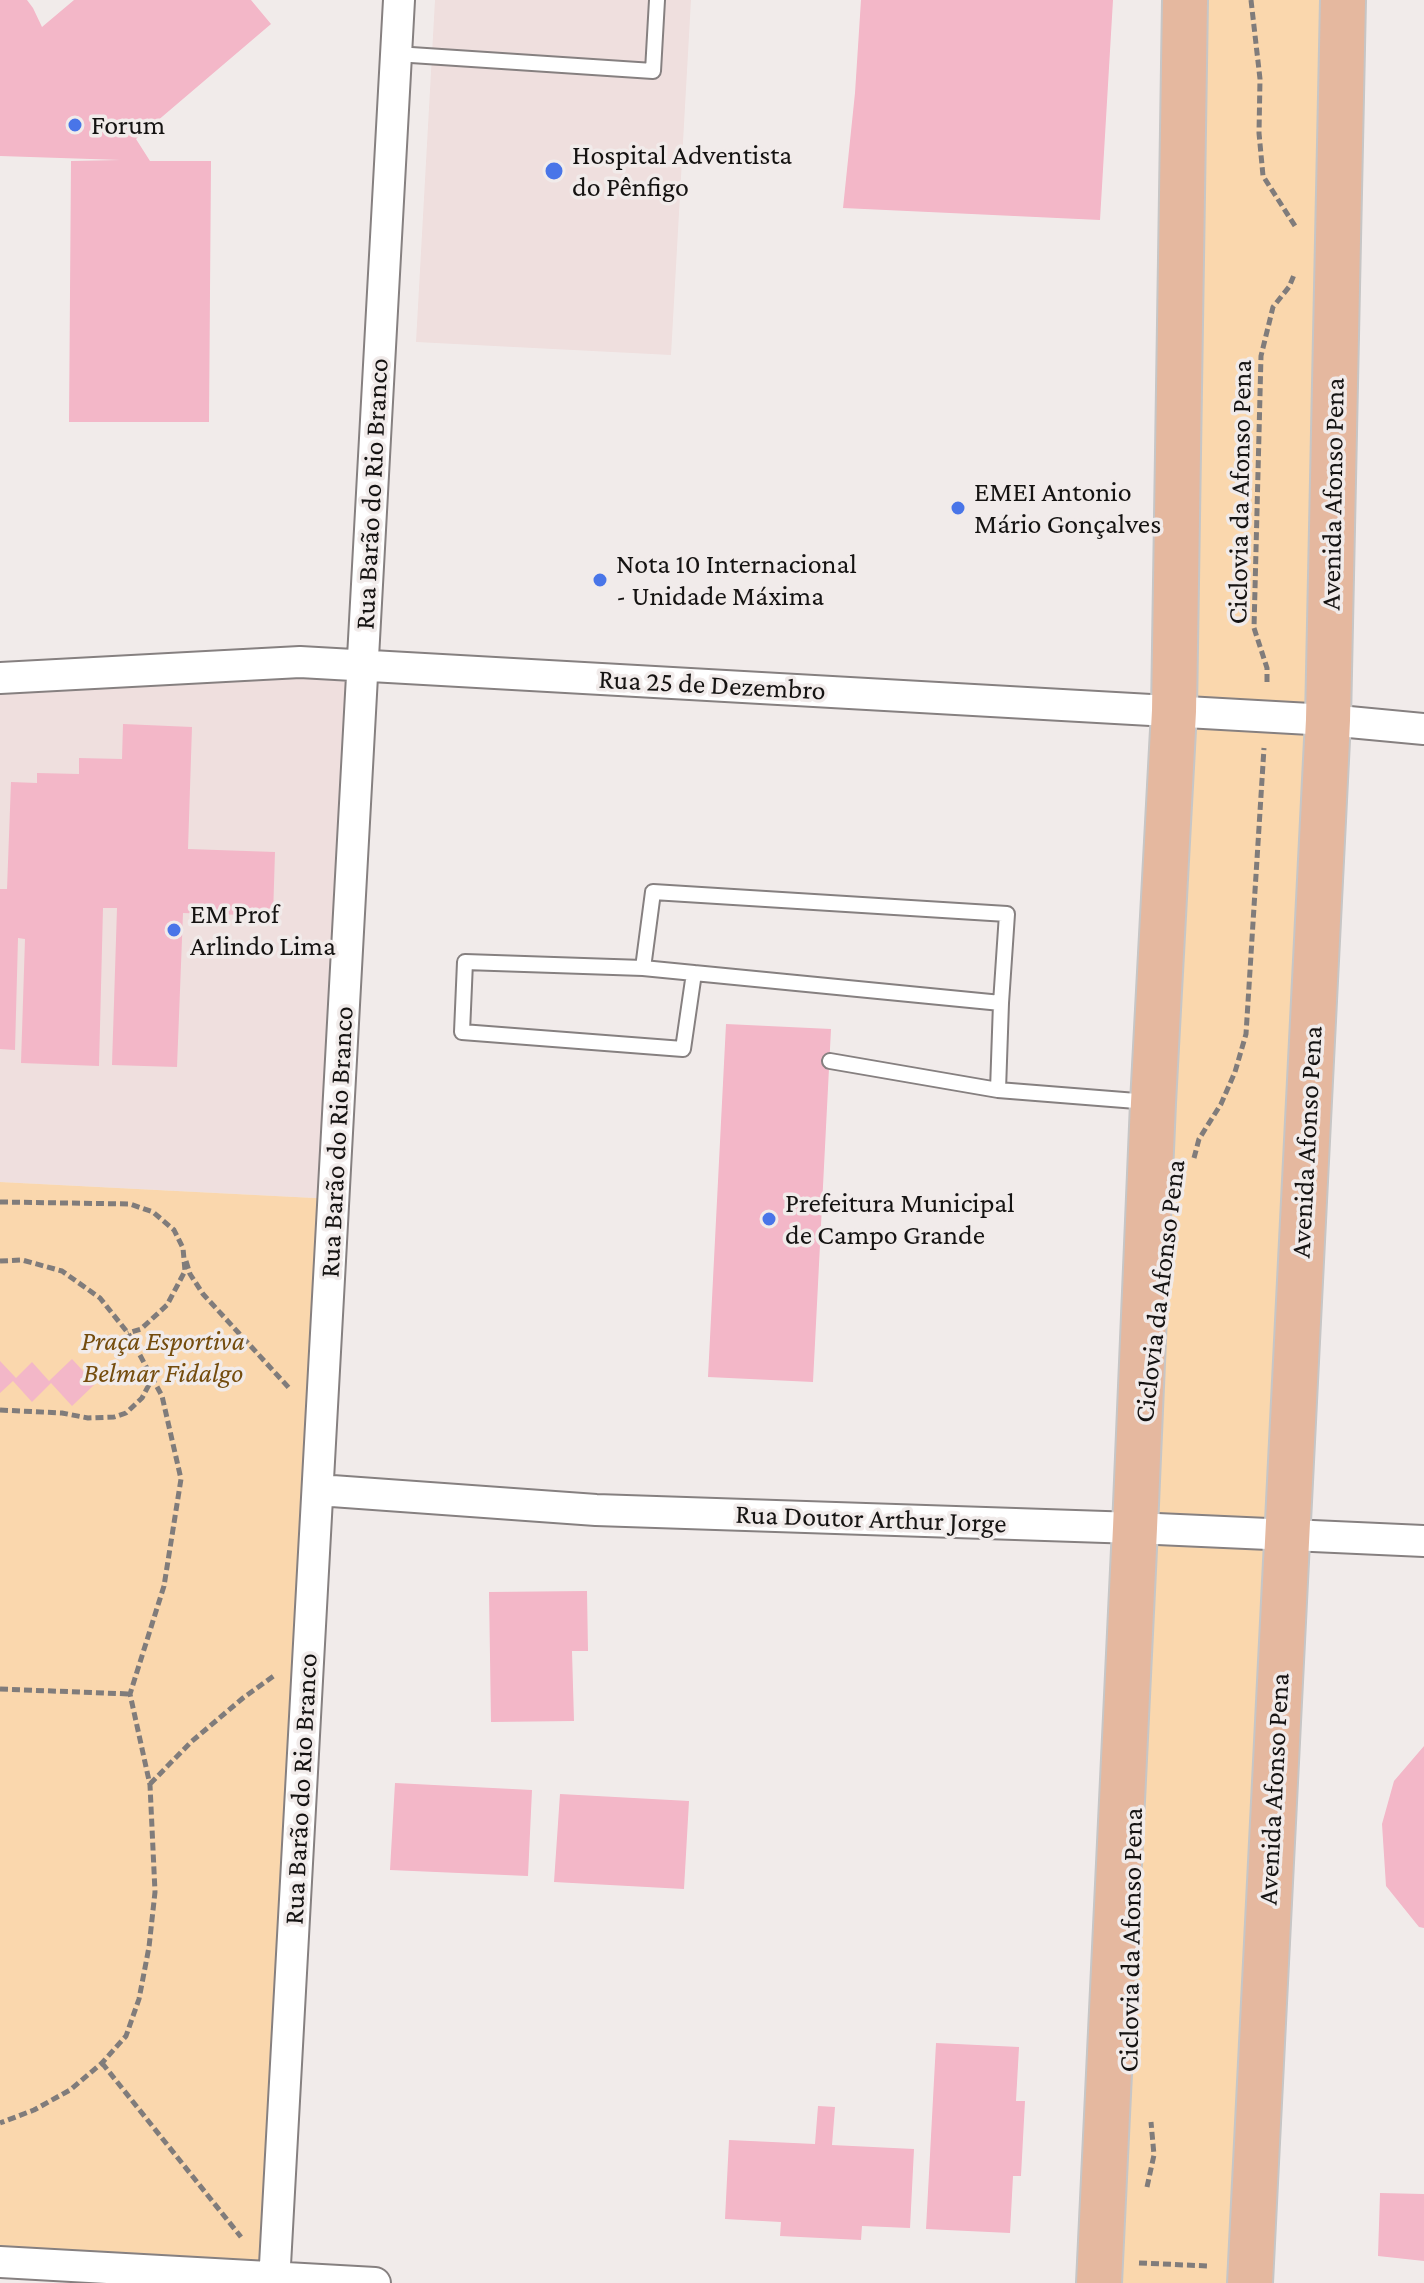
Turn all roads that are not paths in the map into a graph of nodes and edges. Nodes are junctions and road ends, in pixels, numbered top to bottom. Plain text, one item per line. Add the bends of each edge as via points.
1 (399, 0) edge
2 (657, 0) edge
3 (1185, 0) edge
4 (1343, 0) edge
5 (396, 54) junction
6 (363, 666) junction
7 (0, 678) edge
8 (1174, 711) junction
9 (1328, 720) junction
10 (1424, 729) edge
11 (643, 968) junction
12 (694, 973) junction
13 (1001, 1003) junction
14 (830, 1061) dead end
15 (998, 1090) junction
16 (1153, 1103) junction
17 (318, 1490) junction
18 (1135, 1528) junction
19 (1287, 1535) junction
20 (1424, 1541) edge
21 (0, 2262) edge
22 (1250, 2275) edge
23 (1118, 2278) edge
24 (274, 2280) edge
25 (375, 2283) edge

1 - 5 street, Rua Barão do Rio Branco
2 - 5 lane via 653,71
3 - 8 main road
4 - 9 main road, Avenida Afonso Pena
5 - 6 street, Rua Barão do Rio Branco
6 - 7 street, Rua 25 de Dezembro via 300,662
6 - 8 street, Rua 25 de Dezembro
6 - 17 street, Rua Barão do Rio Branco
8 - 9 street, Rua 25 de Dezembro
8 - 16 main road
9 - 10 street, Rua 25 de Dezembro
9 - 19 main road, Avenida Afonso Pena
11 - 12 lane
11 - 12 lane via 465,962 462,1032 683,1049
11 - 13 lane via 653,892 1007,914
12 - 13 lane
13 - 15 lane
14 - 15 lane
15 - 16 lane
16 - 18 main road
17 - 18 street, Rua Doutor Arthur Jorge via 596,1510
17 - 24 street, Rua Barão do Rio Branco
18 - 19 street, Rua Doutor Arthur Jorge
18 - 23 main road
19 - 20 street, Rua Doutor Arthur Jorge
19 - 22 main road, Avenida Afonso Pena
21 - 24 street
24 - 25 street

